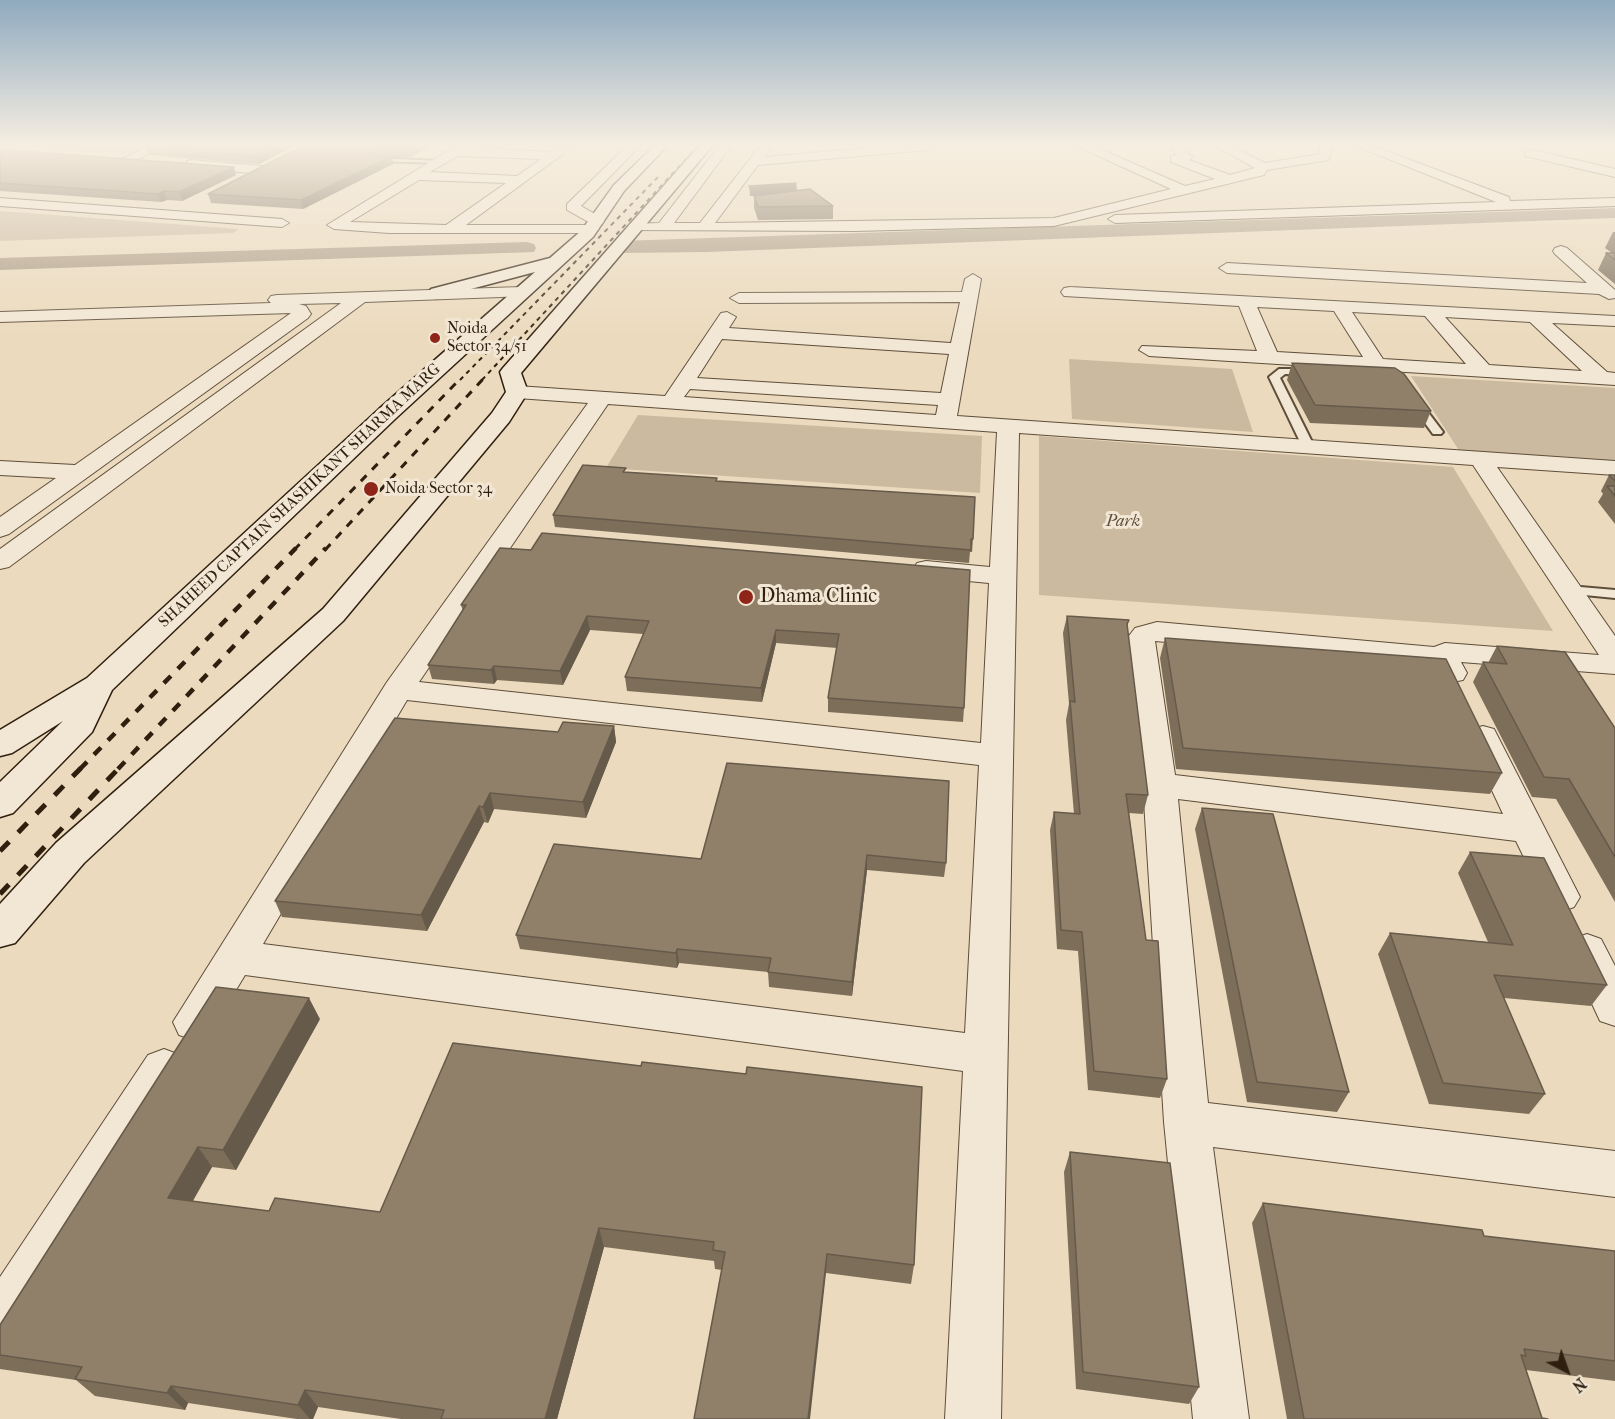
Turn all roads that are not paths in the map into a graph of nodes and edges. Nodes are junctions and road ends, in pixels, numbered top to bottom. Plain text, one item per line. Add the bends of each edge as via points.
1 (134, 212) edge
2 (176, 212) edge
3 (356, 212) edge
4 (473, 212) edge
5 (577, 212) edge
6 (603, 212) edge
7 (641, 212) edge
8 (675, 212) edge
9 (716, 212) edge
10 (1093, 212) edge
11 (1321, 212) edge
12 (170, 215) junction
13 (1054, 222) junction
14 (282, 223) dead end
15 (706, 225) junction
16 (664, 226) junction
17 (451, 228) junction
18 (592, 228) junction
19 (625, 238) junction
20 (1561, 251) dead end
21 (561, 257) junction
22 (1227, 268) dead end
23 (750, 281) dead end
24 (522, 292) junction
25 (1070, 292) dead end
26 (437, 293) junction
27 (1609, 294) edge
28 (361, 297) junction
29 (740, 298) junction
30 (1246, 301) junction
31 (1339, 306) junction
32 (1430, 311) junction
33 (5, 315) edge
34 (1534, 316) junction
35 (1615, 321) edge
36 (491, 323) junction
37 (716, 333) junction
38 (960, 349) junction
39 (1149, 350) dead end
40 (1270, 358) junction
41 (1383, 371) junction
42 (1483, 371) junction
43 (1608, 378) edge
44 (684, 383) junction
45 (1404, 387) edge
46 (517, 392) junction
47 (601, 399) junction
48 (950, 400) junction
49 (671, 404) junction
50 (946, 423) junction
51 (1008, 427) junction
52 (1437, 432) dead end
53 (1309, 448) junction
54 (1480, 459) junction
55 (0, 468) edge
56 (1615, 468) edge
57 (78, 472) junction
58 (0, 529) edge
59 (0, 561) edge
60 (897, 567) edge
61 (1003, 576) junction
62 (1569, 590) junction
63 (1615, 594) edge
64 (1444, 654) junction
65 (1615, 657) edge
66 (1615, 665) edge
67 (98, 684) junction
68 (398, 689) junction
69 (0, 745) edge
70 (996, 756) junction
71 (1160, 785) junction
72 (0, 804) edge
73 (1528, 830) junction
74 (0, 931) edge
75 (236, 957) junction
76 (1615, 1008) edge
77 (986, 1056) junction
78 (1187, 1122) junction
79 (1615, 1174) edge
80 (0, 1323) edge
81 (973, 1419) edge
82 (1221, 1419) edge

1 - 12 street
2 - 12 street
3 - 17 street via 334,225
4 - 17 street
5 - 18 street
6 - 18 main road, SHAHEED CAPTAIN SHASHIKANT SHARMA MARG
7 - 19 main road
8 - 16 street
9 - 15 street
10 - 13 street
11 - 13 street
12 - 14 street
13 - 15 street
15 - 16 street
16 - 19 street
17 - 18 street
18 - 21 main road, SHAHEED CAPTAIN SHASHIKANT SHARMA MARG
19 - 46 main road via 510,372
20 - 27 street
21 - 24 main road, SHAHEED CAPTAIN SHASHIKANT SHARMA MARG
21 - 26 main road
22 - 27 street
23 - 29 street
24 - 26 street
24 - 36 main road, SHAHEED CAPTAIN SHASHIKANT SHARMA MARG
25 - 30 street
26 - 28 street
26 - 36 main road
28 - 33 street
28 - 59 street
29 - 37 street
29 - 38 street via 972,288
30 - 31 street
30 - 40 street
31 - 32 street
31 - 41 street
32 - 34 street
32 - 42 street
33 - 57 street via 291,308 302,314
34 - 35 street
34 - 43 street
36 - 67 main road, SHAHEED CAPTAIN SHASHIKANT SHARMA MARG
37 - 38 street
37 - 44 street
38 - 48 street
39 - 40 street
40 - 41 street
41 - 42 street
41 - 53 lane via 1283,371 1274,377
42 - 43 street
44 - 48 street
44 - 49 street
45 - 52 lane
46 - 47 street
46 - 74 main road via 501,417 333,615 70,853
47 - 49 street
47 - 68 street via 518,534
48 - 50 street
49 - 50 street
50 - 51 street
51 - 53 street
51 - 61 street
53 - 54 street
54 - 56 street
54 - 62 street
55 - 57 street
57 - 58 street
60 - 61 street
61 - 70 street
62 - 63 lane
62 - 65 street
64 - 66 street
64 - 71 street via 1157,631 1145,634 1140,640
64 - 73 street
67 - 69 main road
67 - 72 main road, SHAHEED CAPTAIN SHASHIKANT SHARMA MARG via 80,724
68 - 70 street
68 - 75 street
70 - 77 street
71 - 73 street
71 - 78 street
73 - 76 street
75 - 77 street
75 - 80 street
77 - 81 street
78 - 79 street
78 - 82 street

